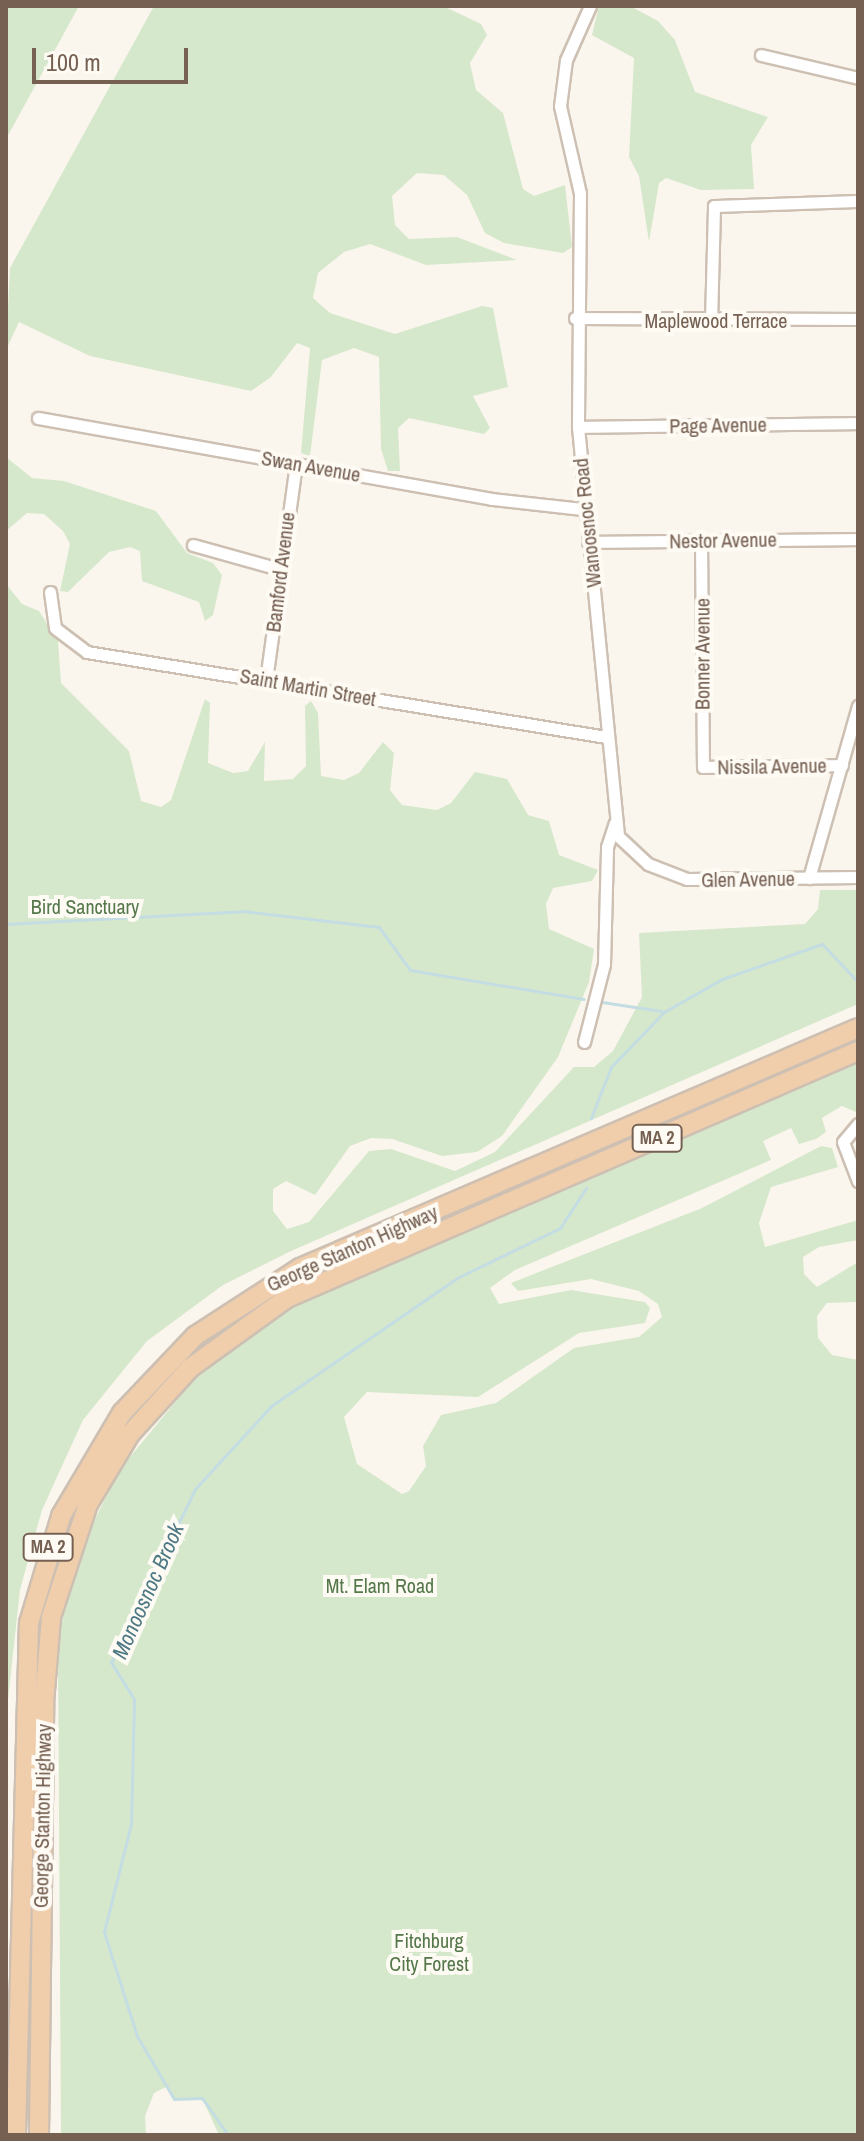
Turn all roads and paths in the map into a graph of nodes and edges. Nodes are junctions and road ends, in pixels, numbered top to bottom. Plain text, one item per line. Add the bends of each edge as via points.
1 (590, 6) edge
2 (761, 55) dead end
3 (858, 78) edge
4 (858, 201) edge
5 (575, 318) junction
6 (858, 319) edge
7 (711, 322) junction
8 (38, 418) dead end
9 (858, 423) edge
10 (578, 427) junction
11 (296, 464) junction
12 (583, 509) junction
13 (858, 539) edge
14 (701, 540) junction
15 (588, 542) junction
16 (193, 545) dead end
17 (279, 569) junction
18 (50, 592) dead end
19 (266, 680) junction
20 (858, 706) edge
21 (606, 737) junction
22 (842, 765) junction
23 (703, 767) joint
24 (615, 823) junction
25 (858, 877) edge
26 (809, 878) junction
27 (858, 1028) edge
28 (584, 1042) dead end
29 (858, 1051) edge
30 (853, 1126) edge
31 (858, 1181) edge
32 (16, 2135) edge
33 (39, 2135) edge

1 - 5 street, Wanoosnoc Road via 566,60 560,106 580,193
2 - 3 street
4 - 7 street via 714,206
5 - 7 street, Maplewood Terrace
5 - 10 street, Wanoosnoc Road
6 - 7 street, Maplewood Terrace
8 - 11 street, Swan Avenue
9 - 10 street, Page Avenue
10 - 12 street, Wanoosnoc Road
11 - 12 street, Swan Avenue
11 - 17 street, Bamford Avenue
12 - 15 street, Wanoosnoc Road
13 - 14 street, Nestor Avenue
14 - 15 street, Nestor Avenue
14 - 23 street, Bonner Avenue
15 - 21 street, Wanoosnoc Road
16 - 17 street
17 - 19 street, Bamford Avenue
18 - 19 street, Saint Martin Street via 55,628 74,647
19 - 21 street, Saint Martin Street
20 - 22 street
21 - 24 street, Wanoosnoc Road
22 - 23 street, Nissila Avenue
22 - 26 street
24 - 26 street, Glen Avenue via 621,841 638,857 680,877
24 - 28 street, Wanoosnoc Road via 607,847 604,964
25 - 26 street, Glen Avenue
27 - 32 highway, George Stanton Highway / MA 2 via 300,1268 195,1336 122,1413 61,1516 29,1623
29 - 33 highway, George Stanton Highway / MA 2 via 287,1298 198,1361 130,1434 88,1504 51,1617 43,1765
30 - 31 street via 843,1142

